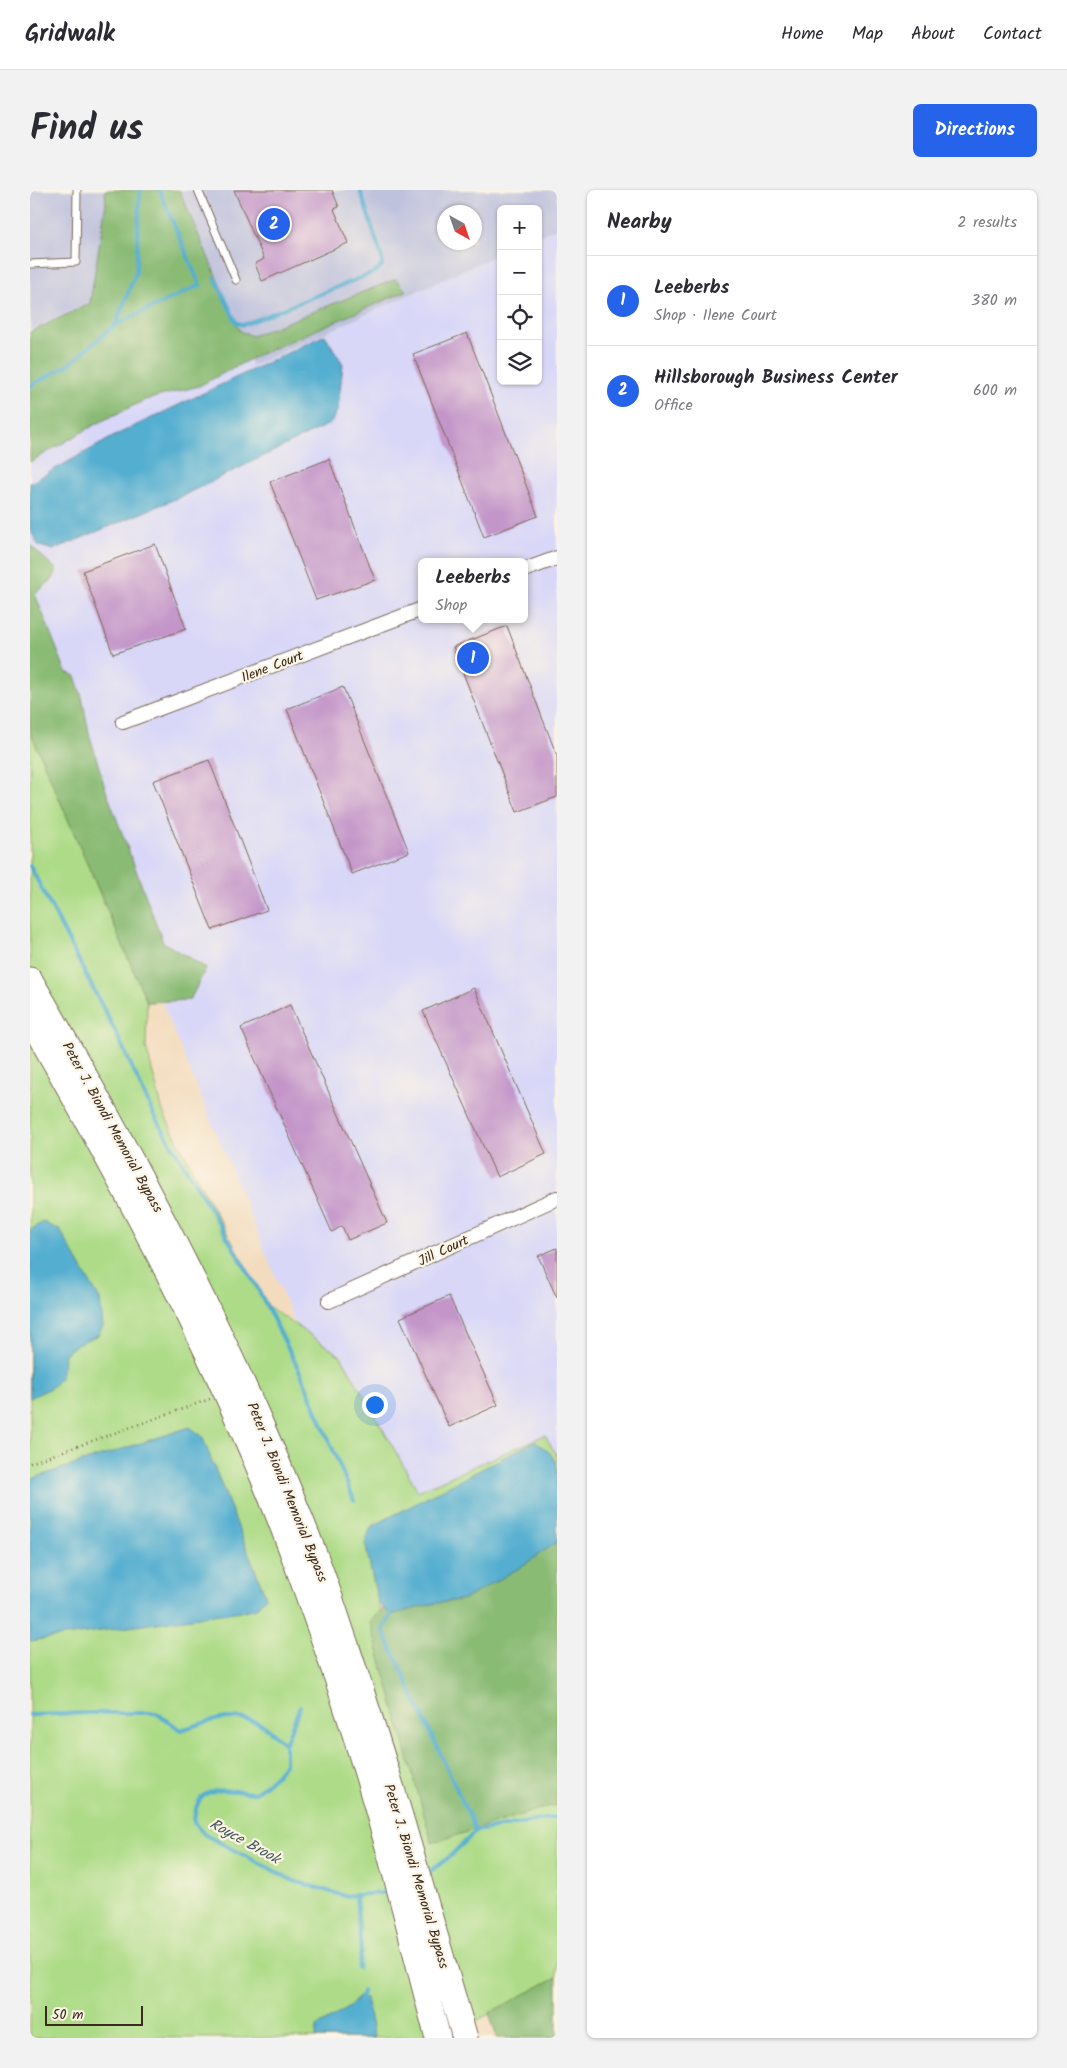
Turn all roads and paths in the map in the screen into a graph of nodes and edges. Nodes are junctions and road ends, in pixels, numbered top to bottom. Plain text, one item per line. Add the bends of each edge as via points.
1 (77, 190) edge
2 (198, 190) edge
3 (30, 264) edge
4 (236, 280) dead end
5 (557, 558) edge
6 (528, 569) edge
7 (418, 611) edge
8 (123, 722) dead end
9 (30, 980) edge
10 (30, 1018) edge
11 (557, 1198) edge
12 (329, 1301) dead end
13 (201, 1403) dead end
14 (30, 1463) edge
15 (394, 1830) junction
16 (438, 2038) edge
17 (465, 2038) edge

1 - 3 lane via 76,262
2 - 4 lane
5 - 6 street
7 - 8 street, Ilene Court
9 - 15 highway, Peter J. Biondi Memorial Bypass via 150,1192 264,1428 319,1564 369,1712
10 - 15 highway, Peter J. Biondi Memorial Bypass via 152,1239 241,1428 303,1579
11 - 12 street, Jill Court
13 - 14 path
15 - 16 highway, Peter J. Biondi Memorial Bypass via 407,1922
15 - 17 highway, Peter J. Biondi Memorial Bypass via 432,1924

